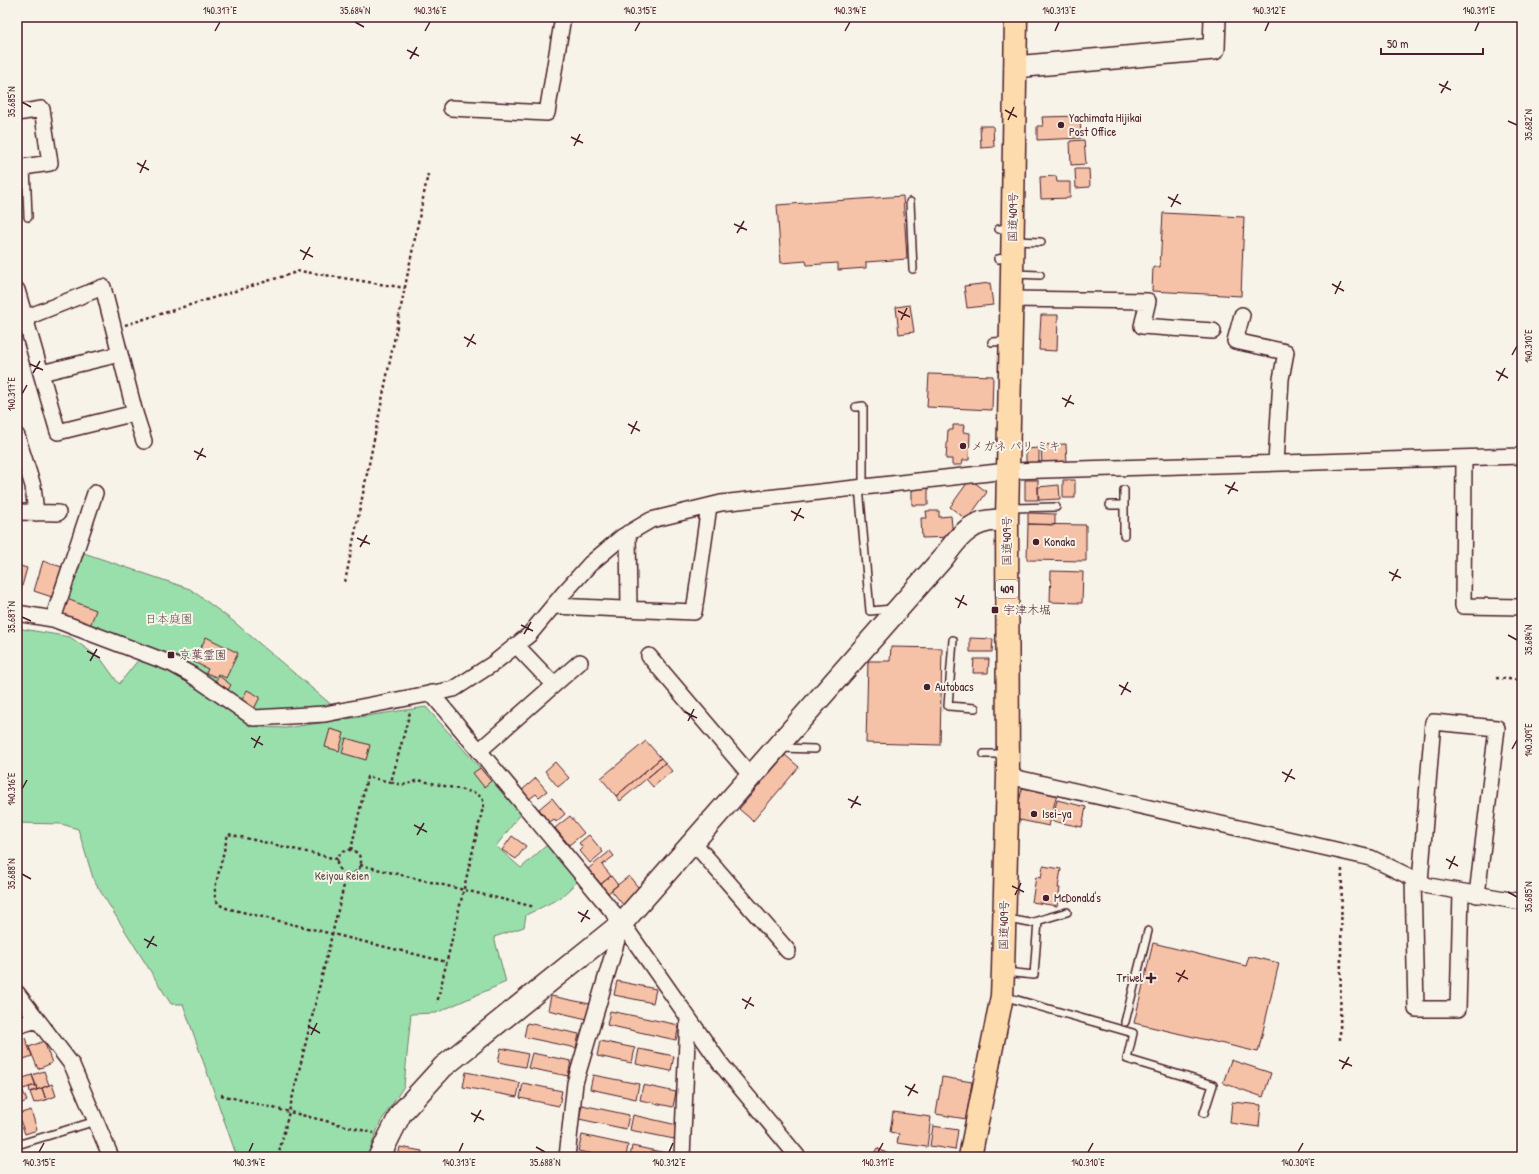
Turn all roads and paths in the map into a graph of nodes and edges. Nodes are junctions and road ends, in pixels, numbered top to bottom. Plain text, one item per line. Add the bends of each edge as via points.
1 (563, 17) edge
2 (1016, 17) edge
3 (1215, 17) edge
4 (1016, 67) junction
5 (451, 108) dead end
6 (17, 112) edge
7 (22, 167) edge
8 (428, 174) dead end
9 (910, 202) dead end
10 (28, 218) dead end
11 (1041, 242) dead end
12 (1008, 248) junction
13 (913, 269) dead end
14 (1040, 275) dead end
15 (405, 288) junction
16 (17, 290) edge
17 (1012, 299) junction
18 (1242, 315) dead end
19 (25, 318) junction
20 (113, 328) junction
21 (1213, 331) dead end
22 (120, 354) junction
23 (41, 373) junction
24 (856, 407) dead end
25 (135, 413) junction
26 (18, 439) edge
27 (144, 441) dead end
28 (1522, 456) edge
29 (1464, 458) junction
30 (1276, 463) junction
31 (1007, 471) junction
32 (861, 487) junction
33 (1124, 490) dead end
34 (95, 493) dead end
35 (1110, 505) dead end
36 (1124, 505) junction
37 (709, 506) junction
38 (1056, 507) dead end
39 (17, 512) edge
40 (36, 513) junction
41 (58, 513) dead end
42 (1007, 514) junction
43 (628, 534) junction
44 (1124, 535) dead end
45 (345, 582) dead end
46 (553, 606) junction
47 (1522, 607) edge
48 (898, 608) junction
49 (629, 609) junction
50 (17, 613) edge
51 (52, 619) junction
52 (953, 640) dead end
53 (516, 645) junction
54 (649, 656) dead end
55 (580, 662) dead end
56 (1496, 678) dead end
57 (1522, 680) edge
58 (554, 685) junction
59 (431, 694) junction
60 (414, 696) junction
61 (975, 708) dead end
62 (776, 748) junction
63 (816, 749) dead end
64 (479, 751) junction
65 (984, 754) dead end
66 (1008, 754) junction
67 (752, 776) junction
68 (1008, 776) junction
69 (391, 782) junction
70 (693, 842) junction
71 (351, 850) junction
72 (1342, 851) junction
73 (337, 859) junction
74 (360, 864) junction
75 (347, 873) junction
76 (1416, 880) junction
77 (464, 890) junction
78 (1461, 892) junction
79 (1477, 895) junction
80 (1522, 902) edge
81 (535, 907) dead end
82 (1067, 912) dead end
83 (1004, 918) junction
84 (1038, 921) junction
85 (622, 923) junction
86 (1148, 931) dead end
87 (332, 934) junction
88 (788, 951) dead end
89 (447, 962) junction
90 (1003, 972) junction
91 (17, 993) edge
92 (1002, 996) junction
93 (437, 1002) dead end
94 (688, 1018) junction
95 (37, 1020) junction
96 (1125, 1022) dead end
97 (17, 1026) edge
98 (1340, 1040) dead end
99 (221, 1095) dead end
100 (289, 1112) junction
101 (1204, 1113) dead end
102 (96, 1121) junction
103 (390, 1137) junction
104 (17, 1145) edge
105 (111, 1157) edge
106 (278, 1157) edge
107 (380, 1157) edge
108 (566, 1157) edge
109 (682, 1157) edge
110 (798, 1157) edge
111 (970, 1157) edge

1 - 5 street via 547,113
2 - 4 highway, 国道409号 / 409
3 - 4 street via 1214,48
4 - 12 highway, 国道409号 / 409
6 - 7 street via 42,109 50,164
7 - 10 lane
8 - 15 path
9 - 13 lane
11 - 12 lane
12 - 14 lane
12 - 17 highway, 国道409号 / 409
15 - 20 path via 300,271
15 - 45 path
16 - 19 street
17 - 21 street via 1148,301 1142,326
17 - 31 highway, 国道409号 / 409 via 1001,342
18 - 30 street via 1235,341 1286,352 1281,379
19 - 20 street via 103,287
19 - 23 street
20 - 22 street
22 - 23 street
22 - 25 street
23 - 25 street via 58,432
24 - 32 lane via 863,406
25 - 27 street
26 - 40 street via 33,486
28 - 29 street
29 - 30 street
29 - 47 street via 1463,606
30 - 31 street
31 - 32 street
31 - 42 highway, 国道409号 / 409
32 - 37 street
32 - 48 lane via 870,611
33 - 36 lane
34 - 51 street
35 - 36 lane
36 - 44 lane
37 - 43 street via 651,520
37 - 49 street via 694,612
38 - 42 lane
39 - 40 street
40 - 41 street
42 - 48 street via 974,525 959,537
42 - 66 highway, 国道409号 / 409
43 - 46 street via 590,564
43 - 49 street
46 - 49 street
46 - 53 street via 529,635
48 - 62 street
50 - 51 street
51 - 60 street via 172,664 192,674 254,718 325,714
52 - 61 lane via 948,706
53 - 58 street
53 - 59 street via 454,689
54 - 67 street
55 - 58 street
56 - 57 path
58 - 64 street
59 - 60 street
59 - 64 street
60 - 69 path
62 - 63 lane
62 - 67 street
64 - 85 street
65 - 66 lane
66 - 68 highway, 国道409号 / 409
67 - 70 street
68 - 72 street
68 - 83 highway, 国道409号 / 409
69 - 71 path via 367,777
69 - 77 path via 407,785 418,780 476,793 482,798 484,803
70 - 85 street
70 - 88 street
71 - 73 path via 342,852
71 - 74 path via 359,855
72 - 76 street via 1372,858
72 - 98 path
73 - 75 path via 339,868
73 - 87 path via 228,834 215,888 218,904 226,908
74 - 75 path via 355,872
74 - 77 path
75 - 87 path
76 - 78 street via 1429,886
76 - 78 street via 1416,1009 1458,1009
76 - 79 street via 1433,722 1497,728
77 - 81 path
77 - 89 path
78 - 79 street
79 - 80 street
82 - 84 lane
83 - 84 lane via 1030,923
83 - 90 highway, 国道409号 / 409
84 - 90 lane via 1034,975
85 - 94 street
85 - 103 street via 443,1067 402,1113
85 - 108 street via 575,1083
86 - 96 lane
87 - 89 path
87 - 100 path
89 - 93 path
90 - 92 highway, 国道409号 / 409
91 - 95 street
92 - 101 lane via 1133,1034 1127,1059 1213,1085
92 - 111 highway, 国道409号 / 409
94 - 109 street
94 - 110 street via 720,1063
95 - 97 street
95 - 102 street via 72,1065
99 - 100 path
100 - 103 path
100 - 106 path
102 - 104 lane
102 - 105 street
103 - 107 street

